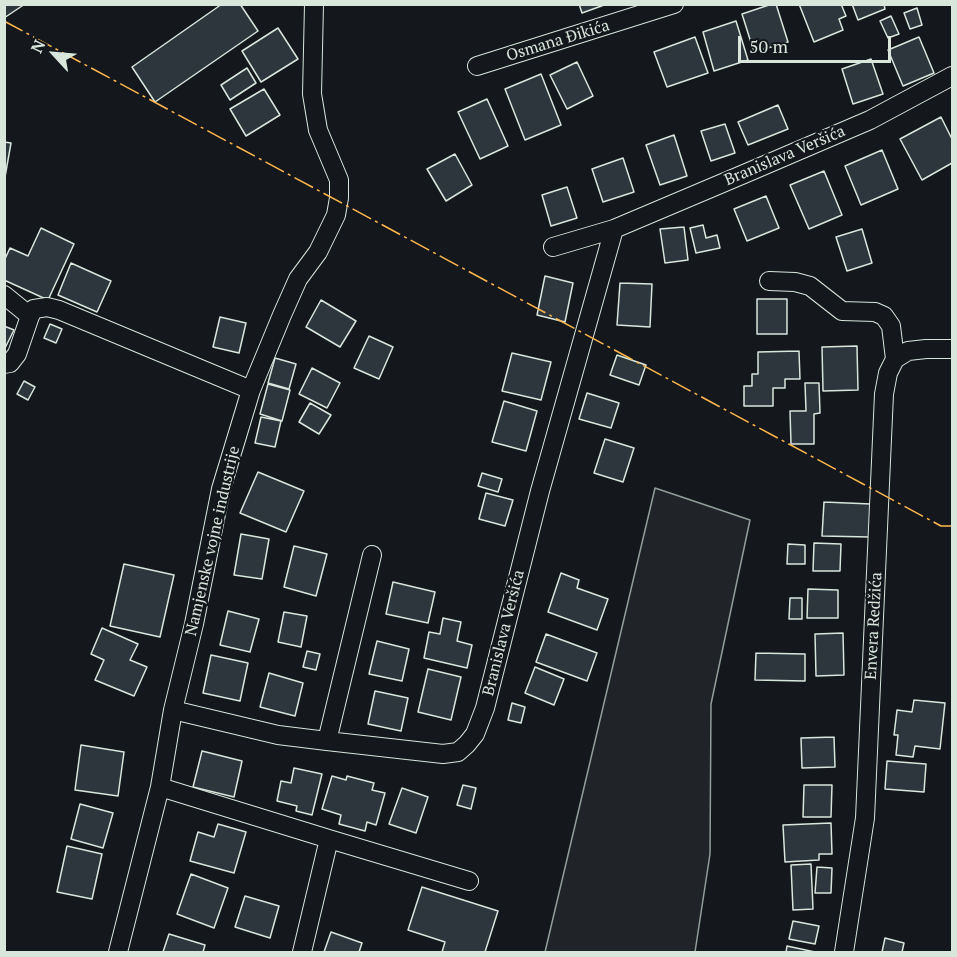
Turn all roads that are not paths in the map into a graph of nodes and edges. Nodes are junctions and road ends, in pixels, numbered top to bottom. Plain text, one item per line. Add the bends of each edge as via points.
1 (314, 4) edge
2 (674, 4) edge
3 (477, 66) dead end
4 (952, 76) edge
5 (614, 229) junction
6 (553, 247) dead end
7 (769, 281) dead end
8 (4, 295) edge
9 (30, 316) junction
10 (952, 349) edge
11 (895, 359) junction
12 (4, 364) edge
13 (251, 390) junction
14 (372, 555) dead end
15 (173, 710) junction
16 (327, 741) junction
17 (160, 787) junction
18 (329, 839) junction
19 (469, 881) dead end
20 (118, 952) edge
21 (302, 952) edge
22 (844, 952) edge

1 - 13 street, Namjenske vojne industrije via 312,94 318,130 339,180 339,198 336,215 318,252 298,279
2 - 3 street, Osmana Đikića
4 - 5 street, Branislava Veršića via 870,120
5 - 6 street, Branislava Veršića
5 - 16 street, Branislava Veršića via 476,734 458,752 443,754
7 - 11 street via 810,286 842,311 884,316 891,326
8 - 9 street
9 - 12 street via 17,354
9 - 13 street via 34,309 59,310
10 - 11 street via 908,351
11 - 22 street, Envera Redžića via 884,394 865,818
13 - 15 street, Namjenske vojne industrije via 221,489
14 - 16 street
15 - 16 street, Branislava Veršića via 278,735
15 - 17 street, Namjenske vojne industrije
17 - 18 street
17 - 20 street, Namjenske vojne industrije
18 - 19 street
18 - 21 street

